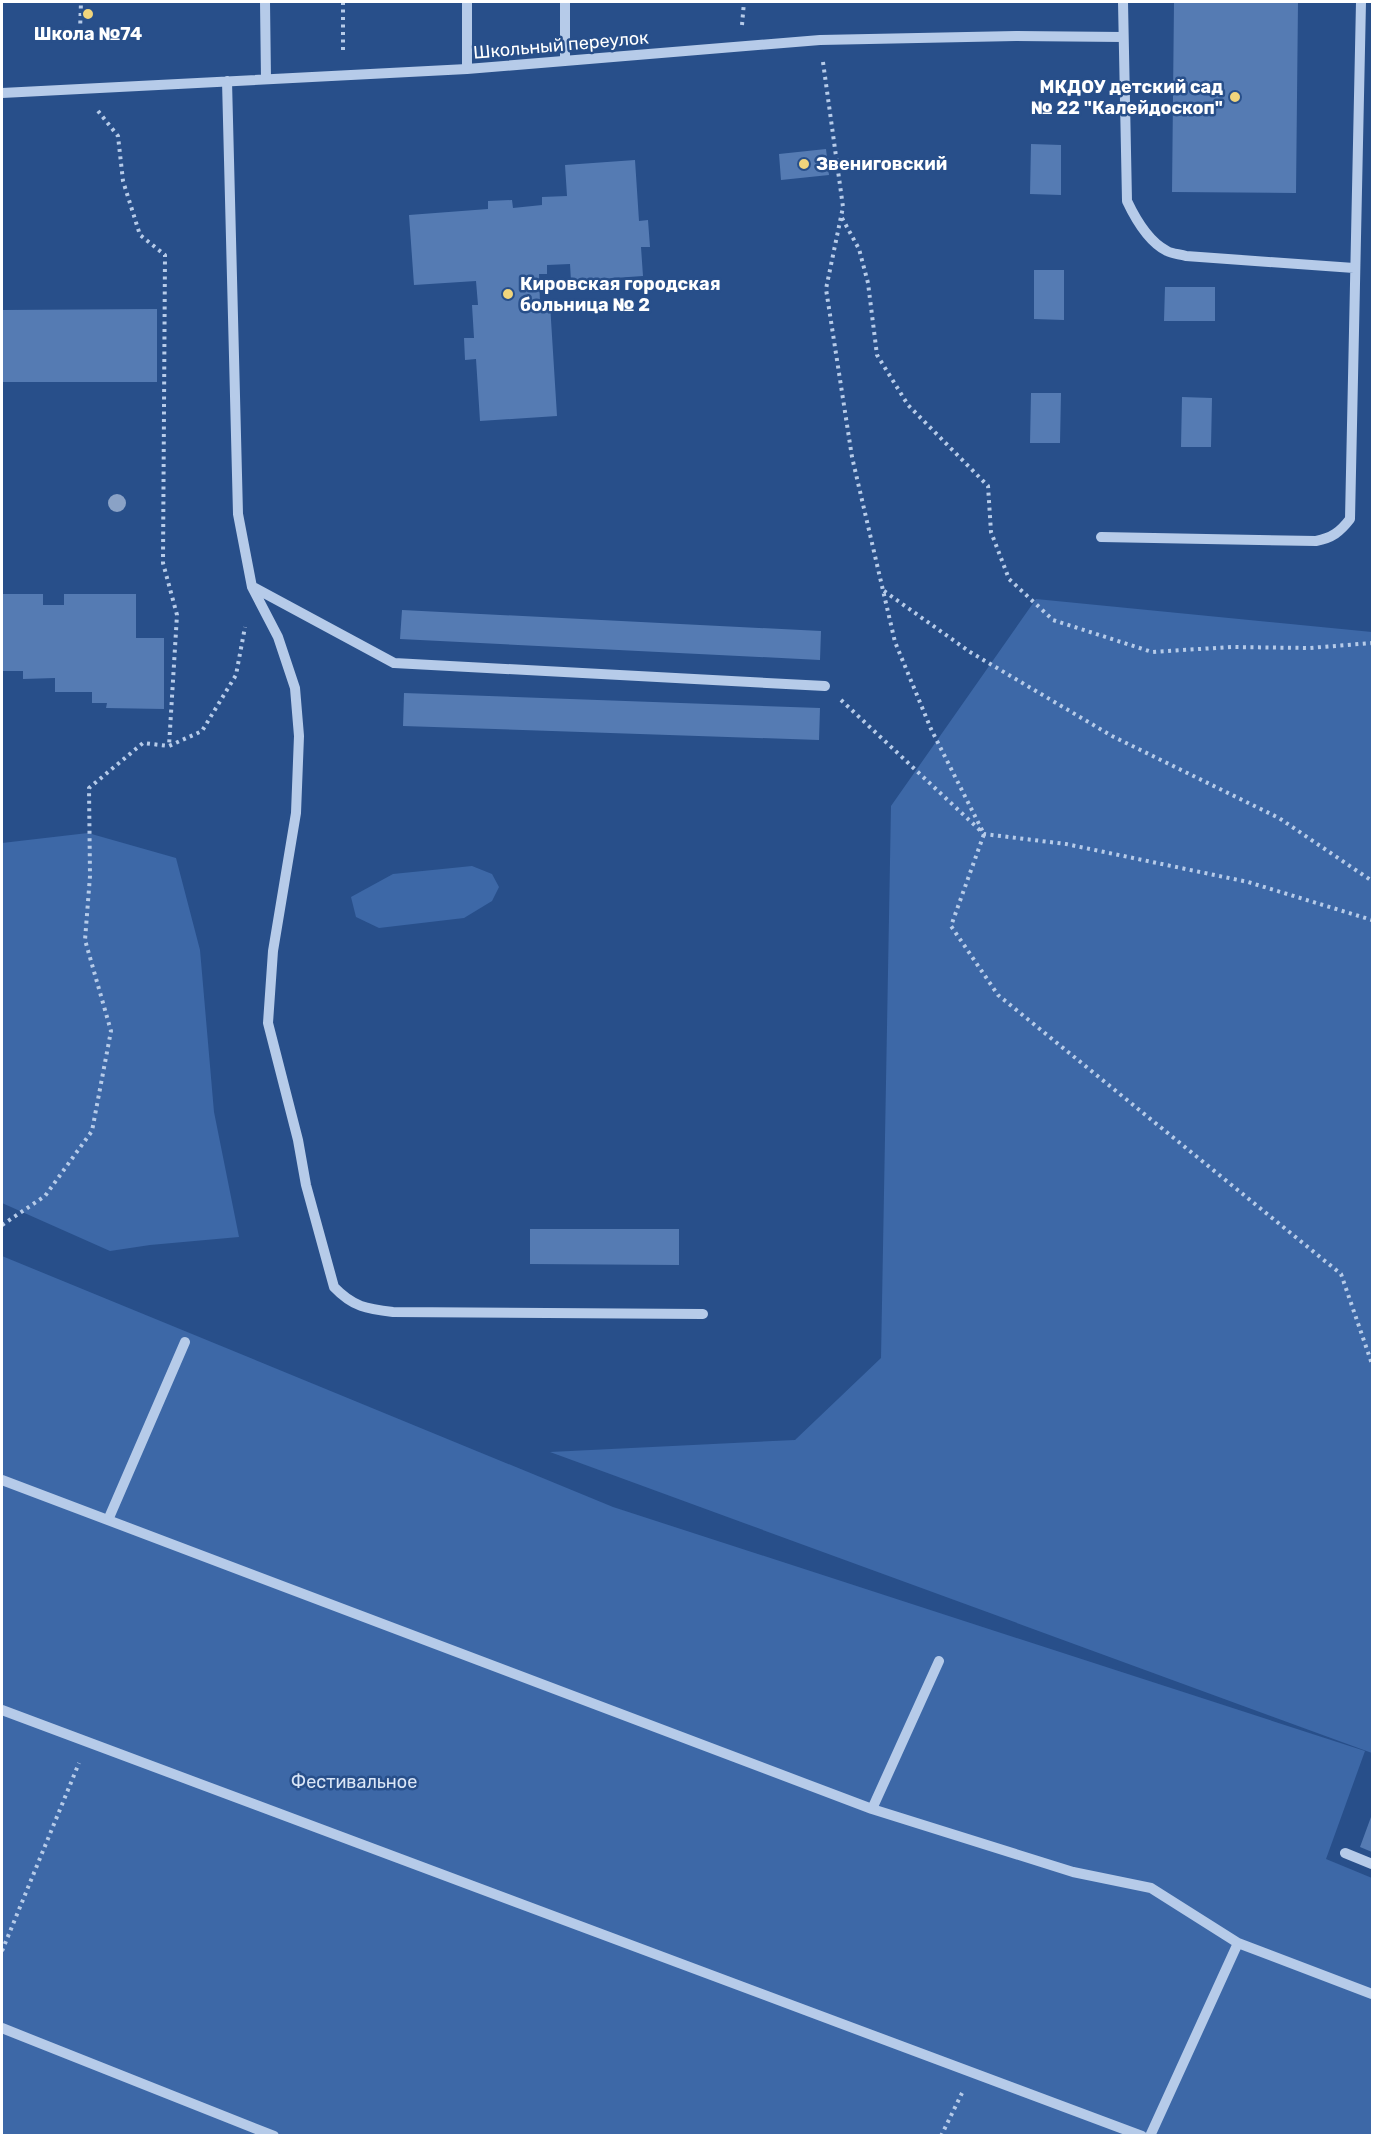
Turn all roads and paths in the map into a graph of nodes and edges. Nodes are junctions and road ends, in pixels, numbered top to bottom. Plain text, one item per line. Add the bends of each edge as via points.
1 (81, 2) edge
2 (265, 2) edge
3 (343, 2) edge
4 (467, 2) edge
5 (565, 2) edge
6 (1123, 2) edge
7 (1361, 2) edge
8 (80, 31) dead end
9 (1123, 37) junction
10 (819, 40) junction
11 (565, 61) junction
12 (467, 69) junction
13 (343, 75) junction
14 (266, 79) junction
15 (227, 81) junction
16 (2, 93) edge
17 (95, 108) dead end
18 (842, 217) junction
19 (1354, 268) junction
20 (1101, 537) dead end
21 (252, 587) junction
22 (883, 591) junction
23 (1372, 643) edge
24 (825, 686) joint
25 (169, 746) junction
26 (984, 834) junction
27 (1372, 881) edge
28 (1372, 920) edge
29 (2, 1225) edge
30 (703, 1314) dead end
31 (185, 1342) dead end
32 (1372, 1364) edge
33 (2, 1480) edge
34 (108, 1520) junction
35 (939, 1661) dead end
36 (2, 1710) edge
37 (88, 1743) junction
38 (872, 1809) junction
39 (1345, 1853) dead end
40 (1372, 1864) edge
41 (1238, 1943) junction
42 (2, 1951) edge
43 (1372, 1994) edge
44 (2, 2028) edge
45 (972, 2072) junction
46 (274, 2136) edge
47 (941, 2136) edge
48 (1142, 2136) edge
49 (1150, 2136) edge

1 - 8 path
2 - 14 street
3 - 13 path
4 - 12 street
5 - 11 street
6 - 9 street
7 - 19 street
9 - 10 street, Школьный переулок
9 - 19 street via 1127,201 1147,234 1166,251 1186,256
10 - 11 street, Школьный переулок
10 - 18 path
11 - 12 street, Школьный переулок
12 - 13 street, Школьный переулок
13 - 14 street, Школьный переулок
14 - 15 street, Школьный переулок
15 - 16 street, Школьный переулок
15 - 21 street via 238,514
17 - 25 path via 118,136 123,181 140,235 165,255 163,562 177,615
18 - 22 path via 826,289 852,457
18 - 23 path via 860,249 877,355 908,405 988,486 991,532 1009,579 1053,620 1152,652
19 - 20 street via 1350,519 1343,529 1316,542
21 - 24 street via 394,663
21 - 25 path via 236,675 202,731
21 - 30 street via 278,637 295,688 298,736 297,813 273,951 268,1023 334,1287 364,1308 393,1312
22 - 26 path via 895,642
22 - 27 path via 970,652 1112,736 1279,818
24 - 26 path
25 - 29 path via 142,743 89,788 90,876 85,940 111,1031 92,1131 45,1196
26 - 28 path via 1066,844 1248,882
26 - 32 path via 951,926 998,994 1341,1274
31 - 34 street
33 - 34 street
34 - 38 street
35 - 38 street
36 - 37 street
37 - 42 path
37 - 45 street
38 - 41 street via 1073,1872 1151,1888
39 - 40 street
41 - 43 street
41 - 49 street
44 - 46 street
45 - 47 path
45 - 48 street

